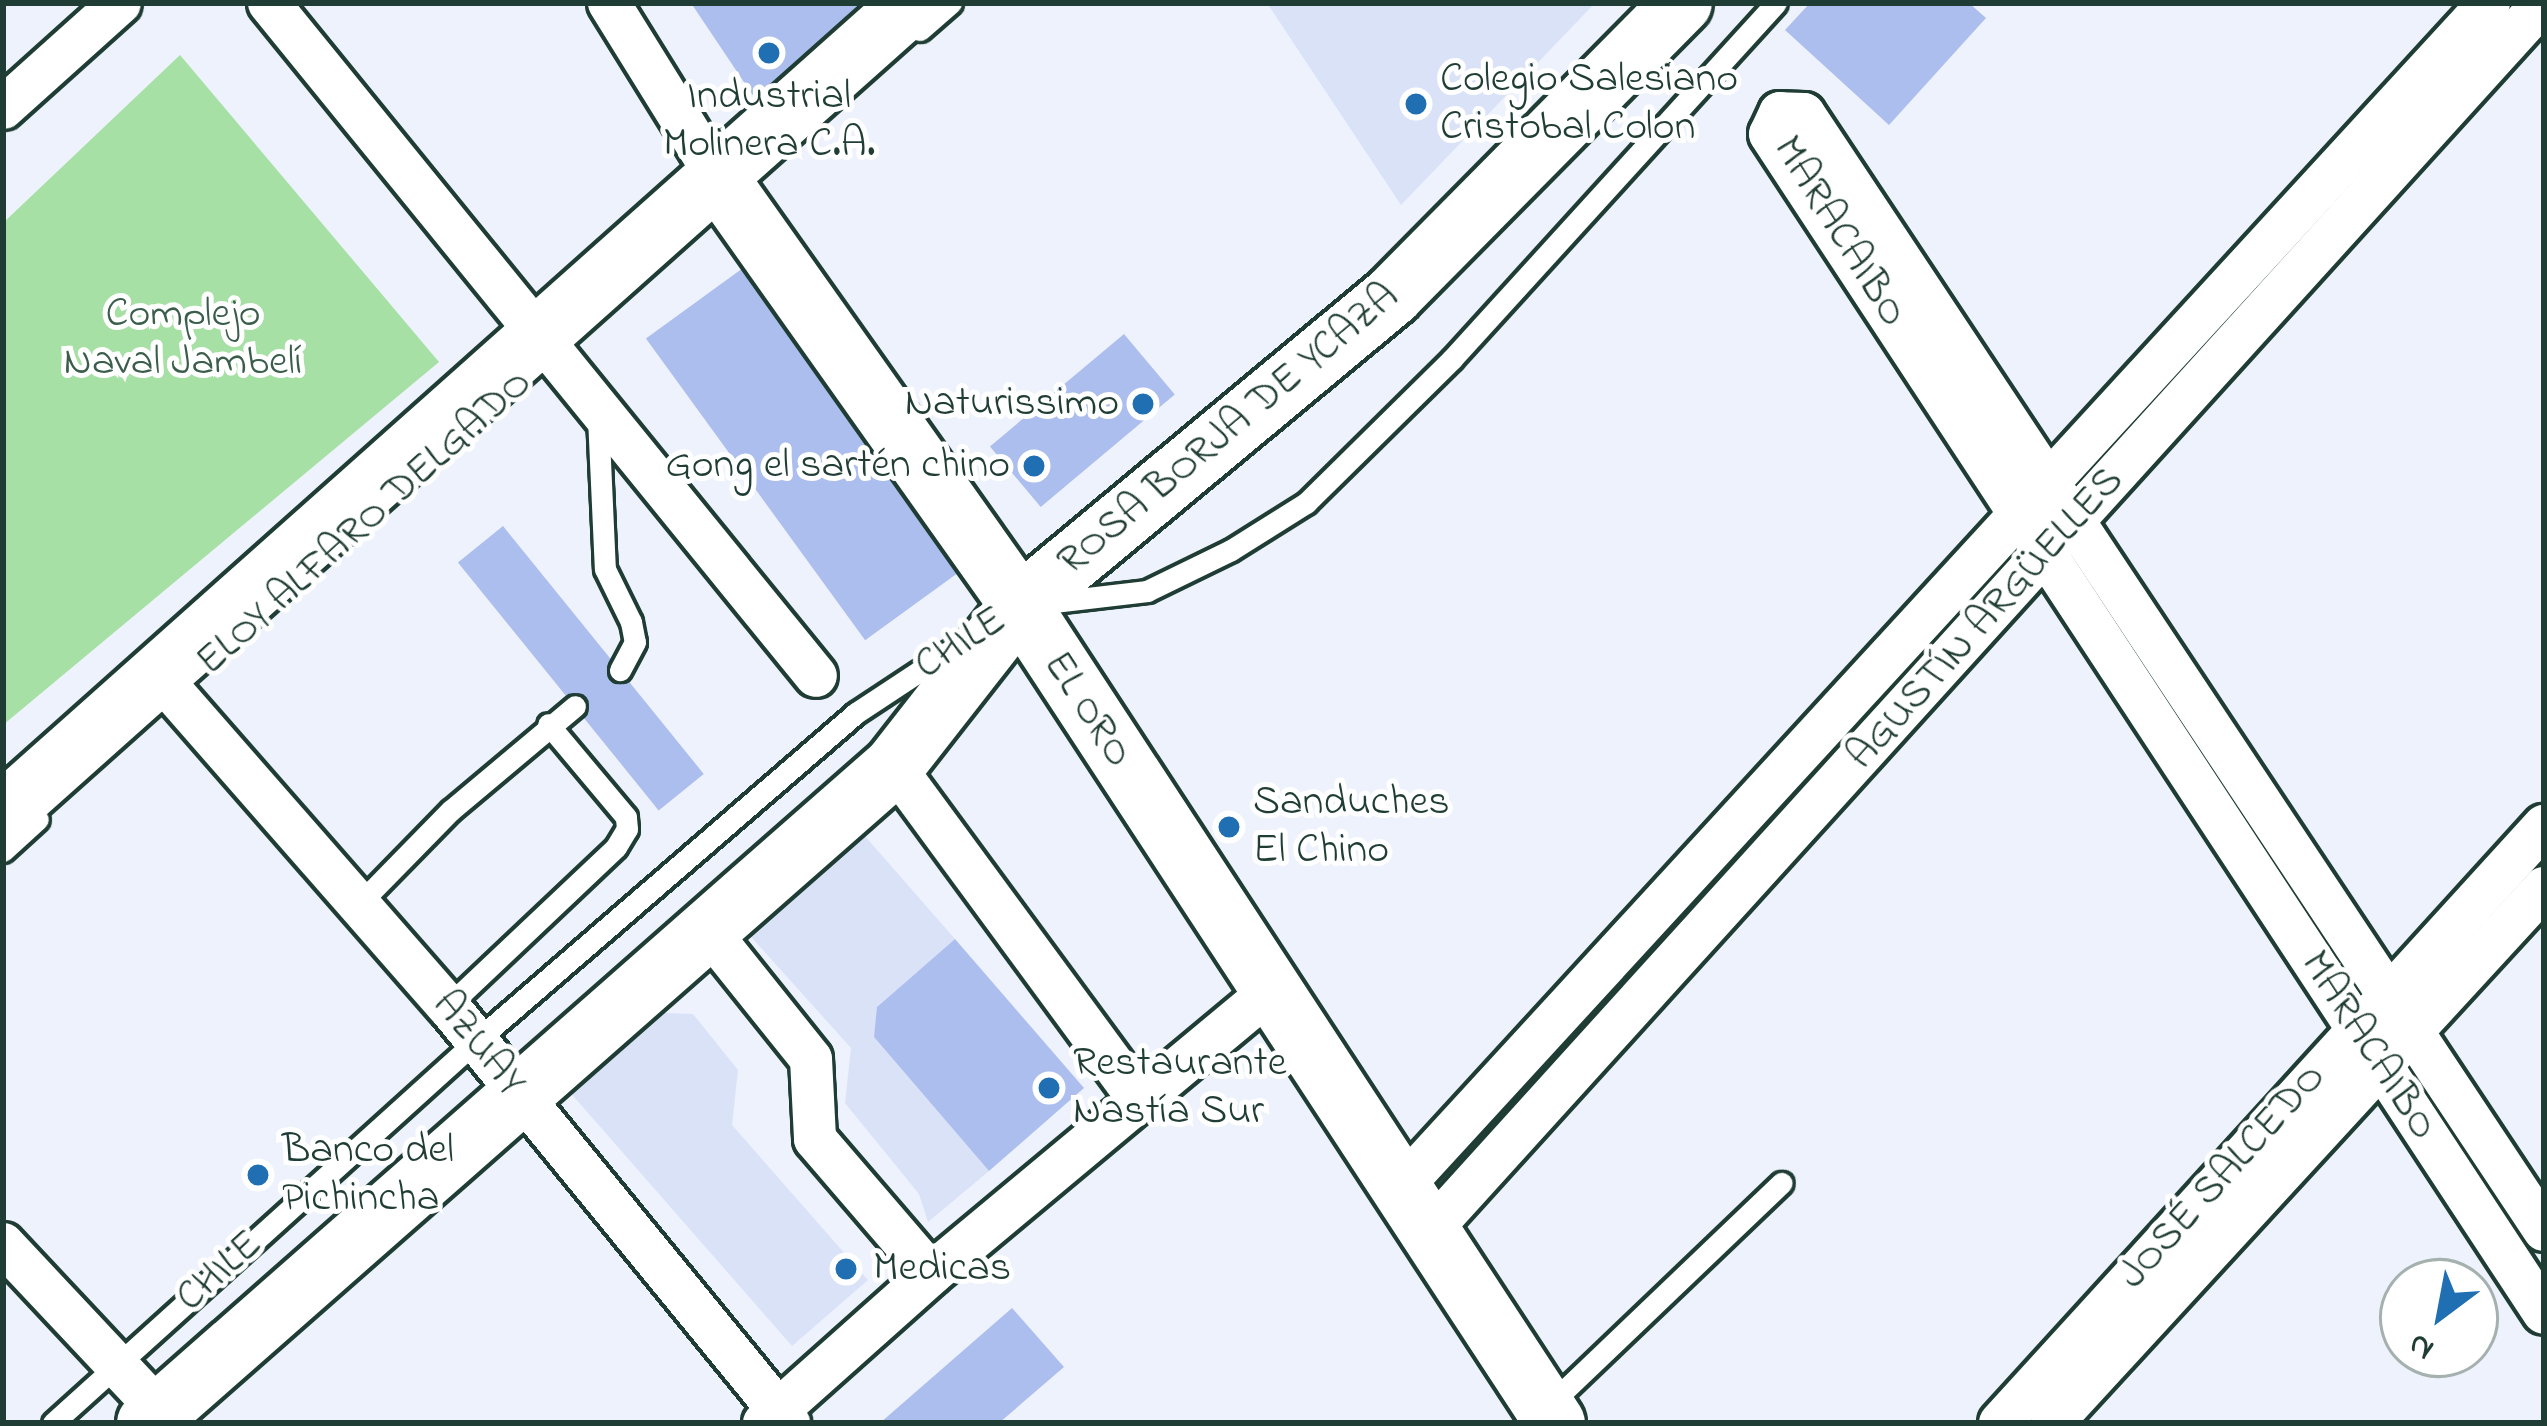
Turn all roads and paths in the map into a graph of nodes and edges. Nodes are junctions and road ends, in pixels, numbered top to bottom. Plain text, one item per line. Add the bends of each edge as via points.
1 (120, 3) edge
2 (269, 3) edge
3 (609, 3) edge
4 (951, 3) edge
5 (1682, 3) edge
6 (1776, 3) edge
7 (2489, 3) edge
8 (2543, 3) edge
9 (898, 37) edge
10 (3, 108) edge
11 (722, 184) junction
12 (2348, 188) junction
13 (546, 342) junction
14 (598, 404) junction
15 (416, 477) dead end
16 (2035, 499) junction
17 (2060, 536) junction
18 (1019, 605) junction
19 (620, 670) dead end
20 (816, 676) dead end
21 (171, 690) junction
22 (575, 706) dead end
23 (548, 724) junction
24 (894, 766) junction
25 (29, 809) edge
26 (2544, 826) edge
27 (3, 851) edge
28 (1698, 865) junction
29 (2544, 888) edge
30 (1732, 897) junction
31 (358, 905) junction
32 (707, 929) junction
33 (1269, 992) junction
34 (448, 1006) junction
35 (2402, 1016) junction
36 (476, 1041) junction
37 (2368, 1047) junction
38 (520, 1095) junction
39 (1138, 1098) junction
40 (1781, 1183) dead end
41 (1413, 1212) junction
42 (2544, 1230) edge
43 (3, 1244) edge
44 (931, 1274) junction
45 (2544, 1313) edge
46 (117, 1365) junction
47 (1549, 1416) edge
48 (2028, 1418) edge
49 (159, 1419) edge
50 (777, 1419) edge
51 (53, 1423) edge

1 - 10 street
2 - 13 street
3 - 11 street, EL ORO
4 - 9 lane
5 - 18 main road, ROSA BORJA DE YCAZA via 1392,296
6 - 18 lane, ROSA BORJA DE YCAZA via 1452,358 1306,503 1147,591
7 - 12 street, AGUSTÍN ARGÜELLES
8 - 12 street, AGUSTÍN ARGÜELLES
9 - 11 main road, ELOY ALFARO DELGADO
11 - 13 main road, ELOY ALFARO DELGADO
11 - 18 main road, EL ORO
12 - 16 street, AGUSTÍN ARGÜELLES
12 - 17 street, AGUSTÍN ARGÜELLES
13 - 14 street
13 - 15 lane, ELOY ALFARO DELGADO
13 - 21 main road, ELOY ALFARO DELGADO
14 - 19 lane via 604,569 635,643
14 - 20 street
16 - 16 street, MARACAIBO via 1804,114 1780,113 1770,134
16 - 17 street, MARACAIBO
16 - 28 street, AGUSTÍN ARGÜELLES
17 - 30 street, AGUSTÍN ARGÜELLES
17 - 35 street, MARACAIBO
17 - 37 street, MARACAIBO
18 - 24 main road, CHILE
18 - 33 main road, EL ORO
18 - 36 lane, CHILE via 856,713
21 - 25 main road, ELOY ALFARO DELGADO
21 - 31 street, AZUAY
22 - 23 lane
23 - 31 lane
23 - 34 lane via 626,817 627,829
24 - 32 main road, CHILE
24 - 39 street
25 - 27 lane, ELOY ALFARO DELGADO
26 - 35 street, JOSÉ SALCEDO
28 - 30 street
28 - 41 street, AGUSTÍN ARGÜELLES
29 - 35 street, JOSÉ SALCEDO
30 - 41 street, AGUSTÍN ARGÜELLES
31 - 34 street, AZUAY
32 - 38 main road, CHILE
32 - 44 street via 811,1059 815,1139
33 - 39 street
33 - 41 main road, EL ORO
34 - 36 street, AZUAY
35 - 37 street, JOSÉ SALCEDO
35 - 42 street, MARACAIBO
36 - 38 street, AZUAY
36 - 46 lane, CHILE
37 - 45 street, MARACAIBO
37 - 48 street, JOSÉ SALCEDO
38 - 49 main road, CHILE
38 - 50 street, AZUAY
39 - 44 street
40 - 47 lane
41 - 47 main road, EL ORO
43 - 46 street
44 - 50 street
46 - 49 street
46 - 51 lane, CHILE

